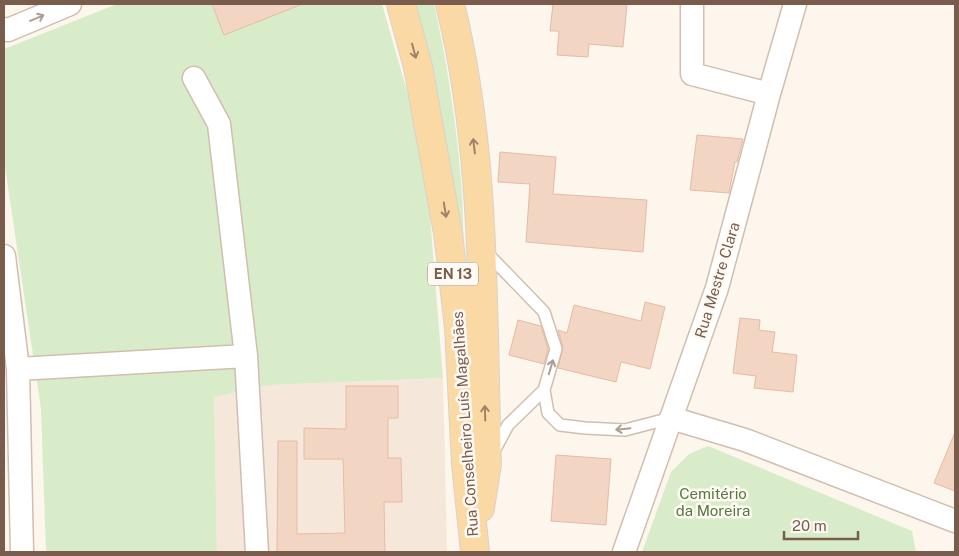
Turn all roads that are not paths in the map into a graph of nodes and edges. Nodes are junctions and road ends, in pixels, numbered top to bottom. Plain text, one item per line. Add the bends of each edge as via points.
1 (70, 4) edge
2 (401, 4) edge
3 (450, 4) edge
4 (692, 4) edge
5 (795, 4) edge
6 (4, 29) edge
7 (194, 78) dead end
8 (768, 94) junction
9 (480, 246) junction
10 (4, 256) edge
11 (246, 356) junction
12 (18, 370) junction
13 (544, 390) junction
14 (671, 418) junction
15 (487, 464) junction
16 (955, 521) edge
17 (475, 550) edge
18 (22, 552) edge
19 (257, 552) edge
20 (624, 552) edge

6 -> 1 street
2 -> 17 main road, Rua Conselheiro Luís Magalhães / EN 13 via 420,77 448,233 459,327 466,464
9 -> 3 main road, Rua Conselheiro Luís Magalhães / EN 13 via 474,145 463,62
4 - 8 street via 692,74
5 - 8 street, Rua Mestre Clara
7 - 11 street via 219,124
8 - 14 street, Rua Mestre Clara via 717,288
13 -> 9 lane via 556,349 544,312
15 -> 9 main road, Rua Conselheiro Luís Magalhães / EN 13
10 - 12 street
11 - 12 street
11 - 19 street
12 - 18 street
14 -> 13 lane via 625,430 560,424 548,413
13 - 15 lane via 508,426
14 - 16 street via 745,440
14 - 20 street, Rua Mestre Clara
15 - 17 main road, Rua Conselheiro Luís Magalhães / EN 13

